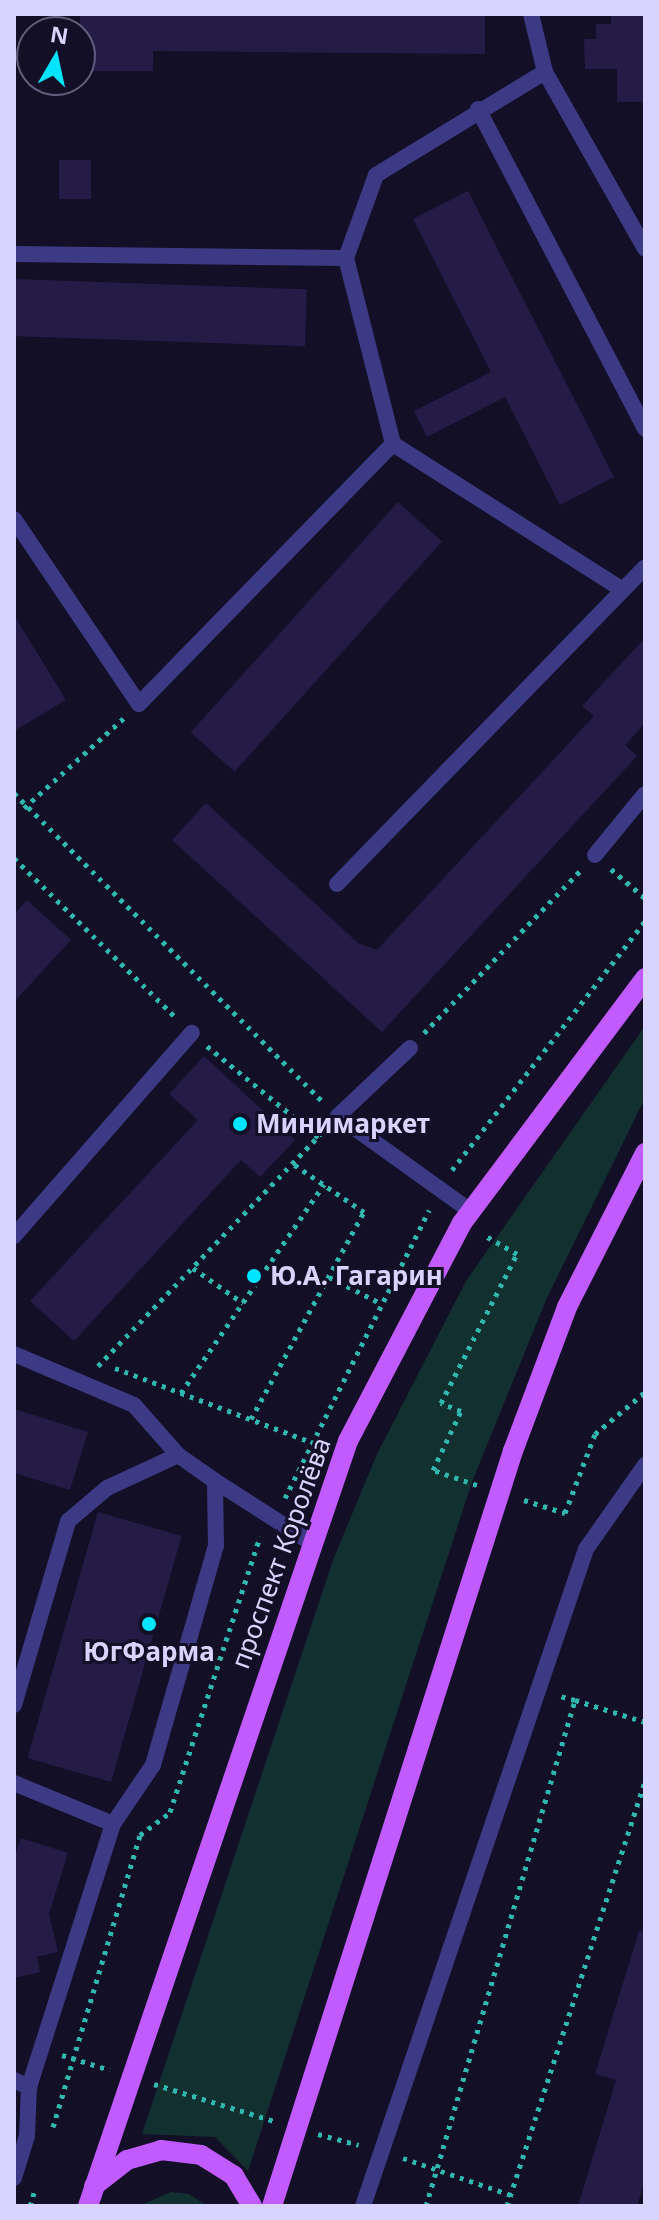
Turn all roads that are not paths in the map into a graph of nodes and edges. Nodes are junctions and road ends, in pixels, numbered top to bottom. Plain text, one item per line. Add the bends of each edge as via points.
1 (531, 14) edge
2 (545, 72) junction
3 (478, 109) junction
4 (645, 249) edge
5 (14, 254) edge
6 (346, 258) junction
7 (645, 429) edge
8 (393, 444) junction
9 (14, 519) edge
10 (645, 567) edge
11 (620, 588) junction
12 (645, 794) edge
13 (595, 855) road end
14 (337, 884) dead end
15 (645, 978) edge
16 (192, 1033) road end
17 (410, 1048) road end
18 (645, 1153) edge
19 (470, 1211) junction
20 (14, 1236) edge
21 (14, 1354) edge
22 (178, 1455) junction
23 (645, 1465) edge
24 (215, 1481) junction
25 (310, 1542) junction
26 (14, 1705) edge
27 (14, 1783) edge
28 (113, 1824) junction
29 (21, 2083) edge
30 (14, 2178) edge
31 (91, 2196) edge
32 (252, 2206) edge
33 (272, 2206) edge
34 (363, 2206) edge

1 - 2 lane
2 - 3 lane
2 - 4 lane
3 - 6 lane via 376,175
3 - 7 lane
5 - 6 lane
6 - 8 lane
8 - 9 lane via 139,704
8 - 11 lane
10 - 11 lane
11 - 14 lane
12 - 13 lane
15 - 19 main road, проспект Королёва
16 - 20 lane
17 - 19 lane via 338,1116
18 - 33 main road via 567,1307 513,1451
19 - 25 main road, проспект Королёва via 397,1337
21 - 22 lane via 134,1405
22 - 24 lane
22 - 26 lane via 107,1488 68,1521
23 - 34 lane via 586,1549
24 - 25 lane
24 - 28 lane via 216,1546 153,1765
25 - 31 main road, проспект Королёва
27 - 28 lane
28 - 29 lane via 42,2048
29 - 30 lane via 27,2136
31 - 32 main road via 127,2160 161,2150 201,2155 234,2176

